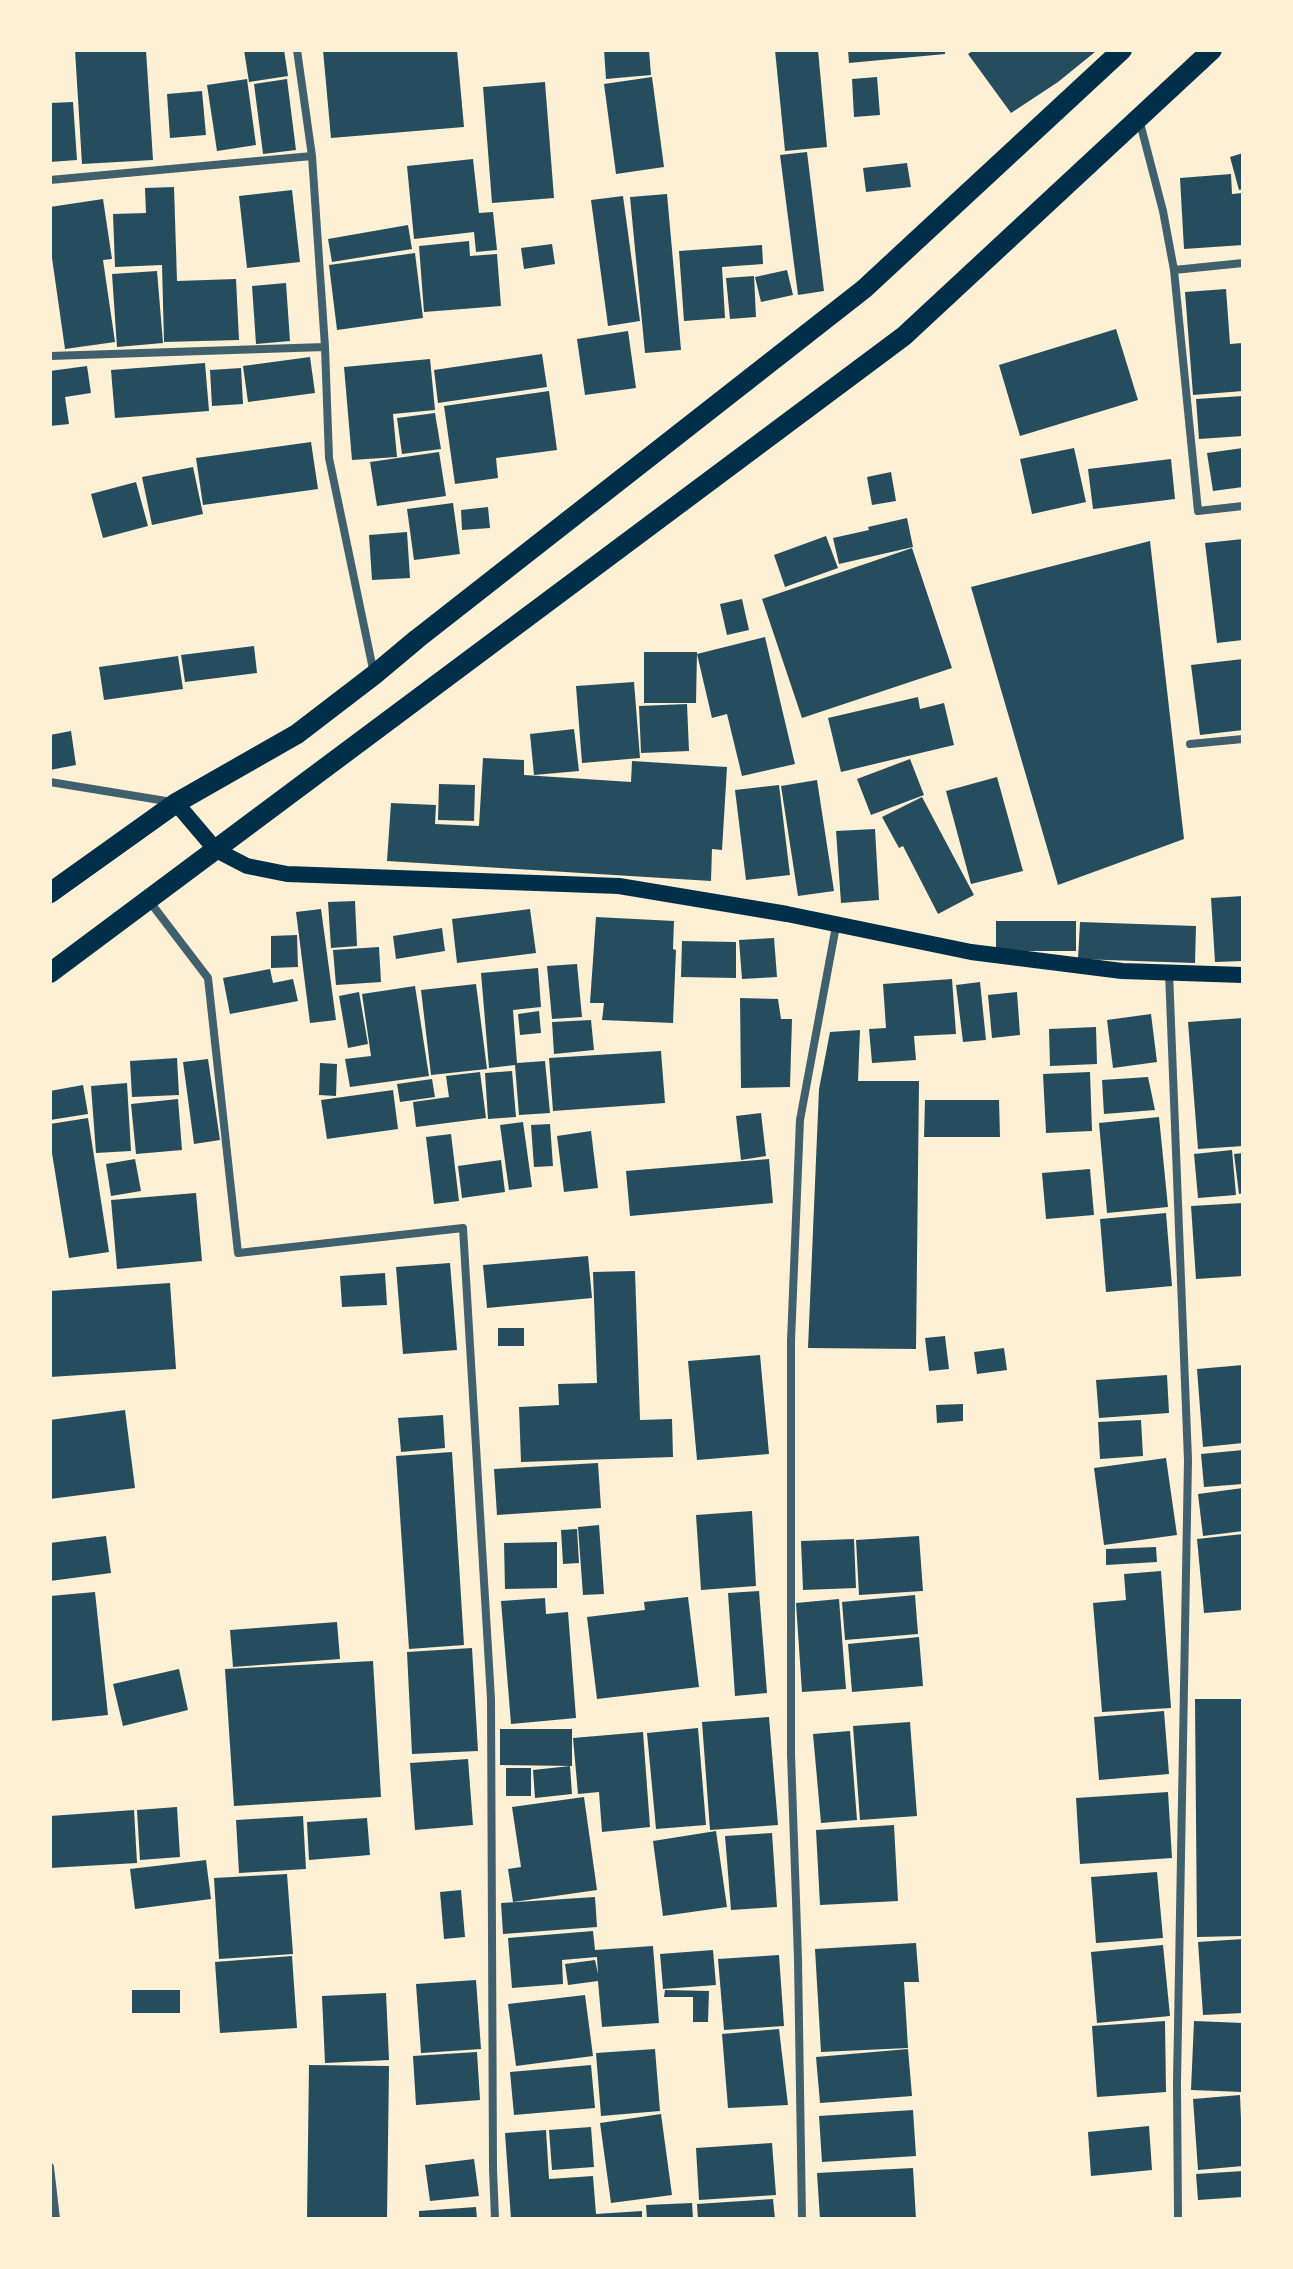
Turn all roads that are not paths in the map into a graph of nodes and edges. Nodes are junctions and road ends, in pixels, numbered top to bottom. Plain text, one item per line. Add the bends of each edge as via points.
1 (297, 50) edge
2 (1122, 50) edge
3 (1212, 50) edge
4 (1138, 118) junction
5 (312, 156) junction
6 (50, 180) edge
7 (1243, 263) edge
8 (1174, 270) junction
9 (325, 347) junction
10 (50, 356) edge
11 (1243, 506) edge
12 (374, 675) junction
13 (1243, 739) edge
14 (1190, 744) dead end
15 (50, 782) edge
16 (176, 803) junction
17 (216, 850) junction
18 (50, 893) edge
19 (148, 899) junction
20 (836, 926) junction
21 (1169, 972) junction
22 (50, 973) edge
23 (1243, 975) edge
24 (50, 2167) edge
25 (56, 2219) edge
26 (495, 2219) edge
27 (802, 2219) edge
28 (1178, 2219) edge

1 - 5 street
2 - 12 main road via 864,289
3 - 4 main road
4 - 8 street
4 - 17 main road via 904,336
5 - 6 street
5 - 9 street
7 - 8 street
8 - 11 street via 1198,511
9 - 10 street
9 - 12 street via 329,458
12 - 16 main road via 297,734
13 - 14 street
15 - 16 street
16 - 17 main road
16 - 18 main road
17 - 19 main road
17 - 20 main road via 247,866 287,874 619,886
19 - 22 main road
19 - 26 street via 208,978 238,1253 463,1228 491,1699
20 - 21 main road via 971,952
20 - 27 street via 800,1120 791,1341 791,1754
21 - 23 main road
21 - 28 street via 1188,1460
24 - 25 street

